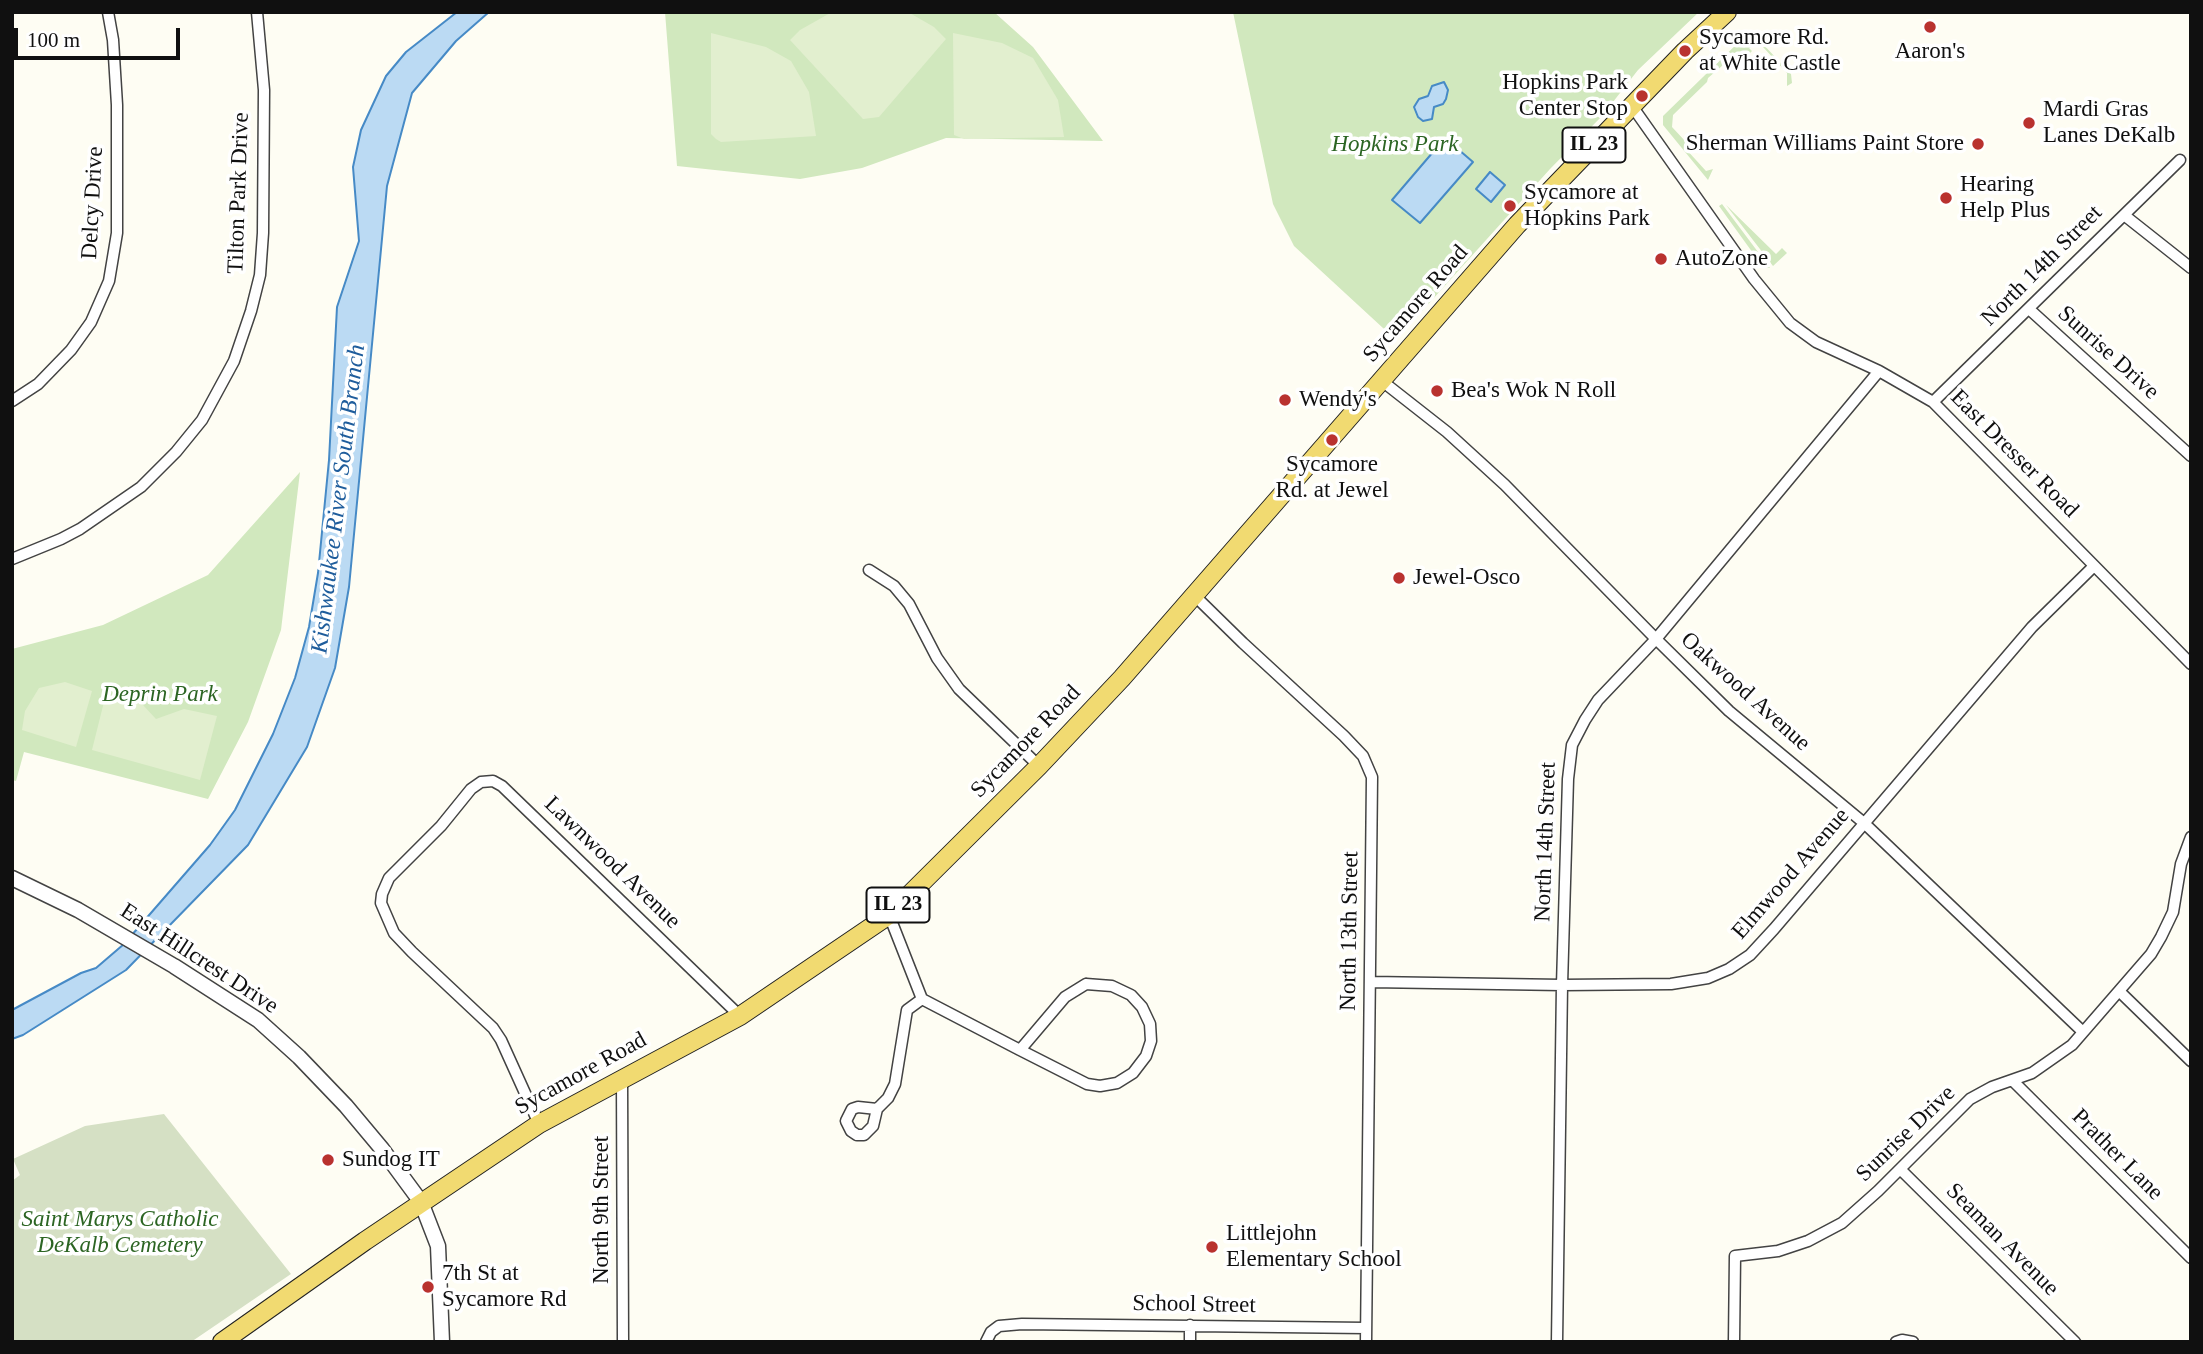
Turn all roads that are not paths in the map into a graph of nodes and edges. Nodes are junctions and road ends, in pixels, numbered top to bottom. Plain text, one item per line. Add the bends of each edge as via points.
1 (108, 12) edge
2 (257, 12) edge
3 (1727, 12) edge
4 (1632, 106) junction
5 (2180, 160) dead end
6 (2124, 215) junction
7 (2191, 268) edge
8 (2029, 309) junction
9 (1879, 371) junction
10 (1382, 381) junction
11 (12, 401) edge
12 (1933, 402) junction
13 (2191, 456) edge
14 (12, 559) edge
15 (2094, 566) junction
16 (869, 569) dead end
17 (1195, 596) junction
18 (1656, 639) junction
19 (2191, 664) edge
20 (1039, 766) junction
21 (1864, 823) junction
22 (2191, 837) edge
23 (12, 878) edge
24 (2178, 885) junction
25 (2191, 888) edge
26 (889, 915) junction
27 (1371, 982) junction
28 (1562, 985) junction
29 (2119, 992) junction
30 (922, 999) junction
31 (740, 1016) junction
32 (2083, 1032) junction
33 (1020, 1050) junction
34 (2191, 1061) edge
35 (622, 1079) junction
36 (2013, 1081) junction
37 (877, 1110) dead end
38 (539, 1124) junction
39 (1900, 1169) junction
40 (421, 1202) junction
41 (2191, 1258) edge
42 (1191, 1325) junction
43 (1366, 1328) junction
44 (245, 1335) edge
45 (222, 1342) edge
46 (442, 1342) edge
47 (624, 1342) edge
48 (986, 1342) edge
49 (1190, 1342) edge
50 (1366, 1342) edge
51 (1557, 1342) edge
52 (1734, 1342) edge
53 (1896, 1342) edge
54 (1913, 1342) edge
55 (2075, 1342) edge

1 - 11 street, Delcy Drive via 117,105 117,233 108,281 71,350 38,384
2 - 14 street, Tilton Park Drive via 264,90 261,263 234,361 202,420 141,486 80,529
3 - 4 main road, Sycamore Road / IL 23
4 - 9 street, East Dresser Road via 1790,323 1831,350
4 - 10 main road, Sycamore Road / IL 23 via 1517,225
5 - 6 street, North 14th Street
6 - 7 street
6 - 8 street, North 14th Street
8 - 12 street, North 14th Street
8 - 13 street, Sunrise Drive
9 - 12 street, East Dresser Road
9 - 18 street, North 14th Street
10 - 17 main road, Sycamore Road / IL 23
10 - 18 street, Oakwood Avenue via 1505,485
12 - 15 street, East Dresser Road
15 - 19 street, East Dresser Road
15 - 21 street, Elmwood Avenue via 2032,627
16 - 20 street via 894,586 909,604 959,689
17 - 20 main road, Sycamore Road / IL 23
17 - 27 street, North 13th Street via 1344,736 1368,766 1373,793
18 - 21 street, Oakwood Avenue via 1729,711
18 - 28 street, North 14th Street via 1598,700 1572,745 1567,779
20 - 26 main road, Sycamore Road / IL 23
21 - 28 street, Elmwood Avenue via 1751,955 1729,969 1682,982
21 - 32 street, Oakwood Avenue
22 - 24 street, Sunrise Drive
23 - 40 street, East Hillcrest Drive via 57,898 174,965 258,1020 353,1114
24 - 25 street
24 - 29 street, Sunrise Drive via 2161,937
26 - 30 street
26 - 31 main road, Sycamore Road / IL 23
27 - 28 street, Elmwood Avenue
27 - 43 street, North 13th Street
28 - 51 street, North 14th Street
29 - 32 street, Sunrise Drive
29 - 34 street
30 - 33 street
30 - 37 street via 907,1010 895,1084
31 - 35 main road, Sycamore Road / IL 23
31 - 38 street, Lawnwood Avenue via 502,786 481,782 389,878 381,903 394,933 493,1028
32 - 36 street, Sunrise Drive via 2045,1066
33 - 33 street via 1065,997 1086,985 1112,986 1131,995 1150,1024 1151,1041 1142,1063 1126,1079 1108,1085 1078,1081
35 - 38 main road, Sycamore Road / IL 23
35 - 47 street, North 9th Street
36 - 39 street, Sunrise Drive via 1970,1099
36 - 41 street, Prather Lane
38 - 40 main road, Sycamore Road / IL 23
39 - 52 street, Sunrise Drive via 1855,1213 1819,1237 1779,1251 1735,1256
39 - 55 street, Seaman Avenue
40 - 44 main road, Sycamore Road / IL 23
40 - 46 street, East Hillcrest Drive via 438,1247
42 - 43 street, School Street
42 - 48 street, School Street via 1022,1324 999,1326
42 - 49 street
43 - 50 street, North 13th Street
44 - 45 main road, Sycamore Road / IL 23
53 - 54 street

